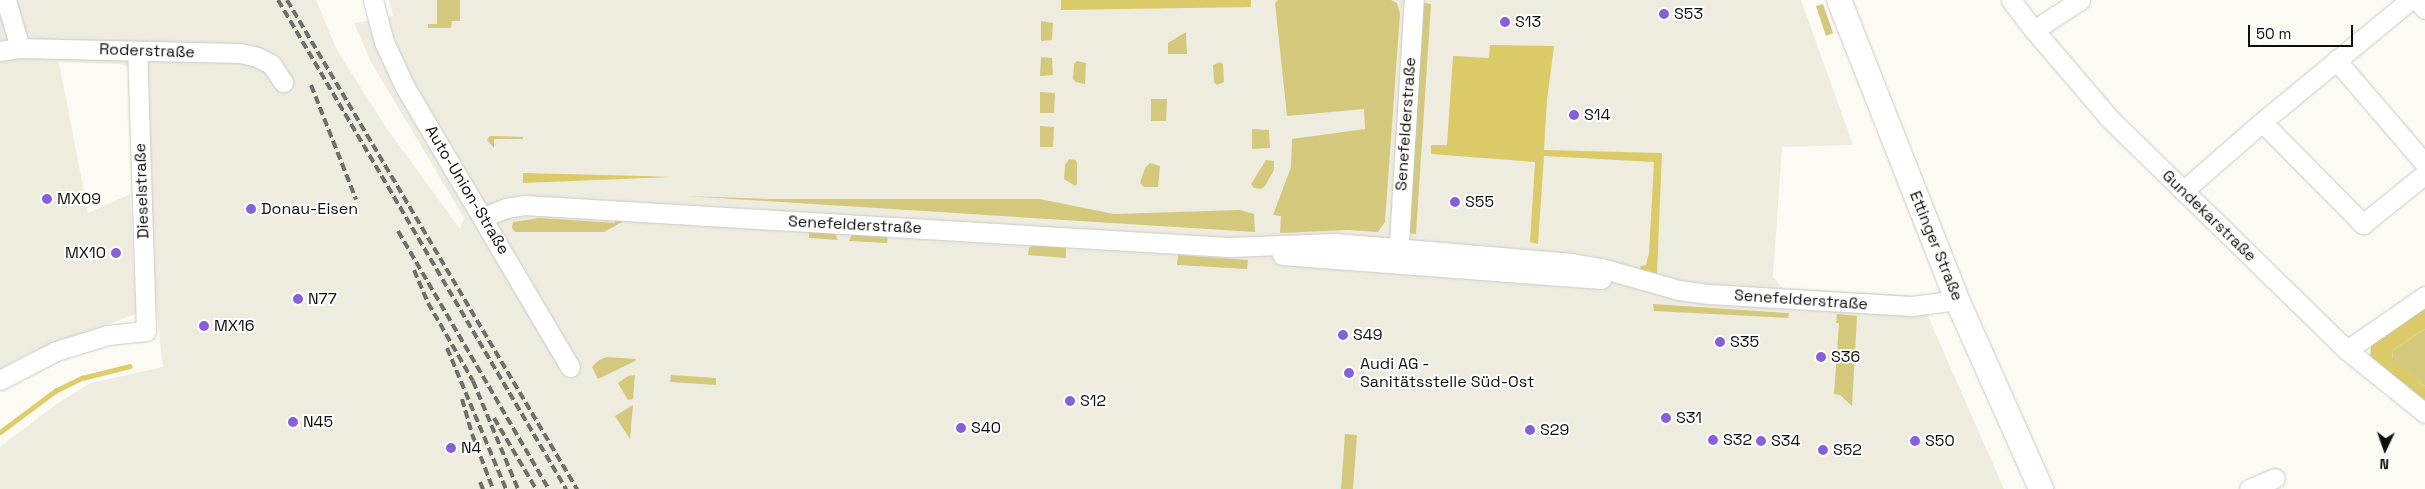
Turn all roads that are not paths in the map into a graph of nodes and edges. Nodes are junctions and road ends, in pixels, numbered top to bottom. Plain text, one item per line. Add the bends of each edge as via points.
1 (6, 0) edge
2 (1414, 0) edge
3 (1839, 0) edge
4 (2011, 0) edge
5 (2080, 0) edge
6 (2410, 0) edge
7 (2417, 0) edge
8 (373, 4) edge
9 (2425, 9) edge
10 (2034, 30) junction
11 (20, 48) junction
12 (0, 51) edge
13 (137, 52) junction
14 (2336, 60) junction
15 (282, 82) dead end
16 (2262, 122) junction
17 (2425, 164) edge
18 (2425, 174) edge
19 (2183, 191) junction
20 (483, 216) junction
21 (1398, 256) junction
22 (2425, 296) edge
23 (1957, 300) junction
24 (2347, 350) junction
25 (570, 367) dead end
26 (0, 380) edge
27 (2425, 413) edge
28 (2275, 478) dead end
29 (2041, 489) edge
30 (2249, 489) edge

1 - 11 street
2 - 21 street, Senefelderstraße
3 - 23 main road, Ettinger Straße
4 - 10 street, Gundekarstraße
5 - 10 street
6 - 14 street
7 - 9 street
8 - 20 street, Auto-Union-Straße via 384,42 405,87
10 - 19 street, Gundekarstraße via 2110,119
11 - 12 street, Roderstraße
11 - 13 street, Roderstraße
13 - 15 street, Roderstraße via 240,53 271,64
13 - 26 street, Dieselstraße via 146,331 108,335 56,351
14 - 16 street
14 - 17 street
16 - 18 street via 2363,224
16 - 19 street
19 - 24 street, Gundekarstraße
20 - 21 street, Senefelderstraße via 524,205 1229,247 1335,243
20 - 25 street, Auto-Union-Straße
21 - 23 street, Senefelderstraße via 1572,263 1709,294 1912,306
22 - 24 street
23 - 29 main road, Ettinger Straße
24 - 27 street, Gundekarstraße
28 - 30 street

